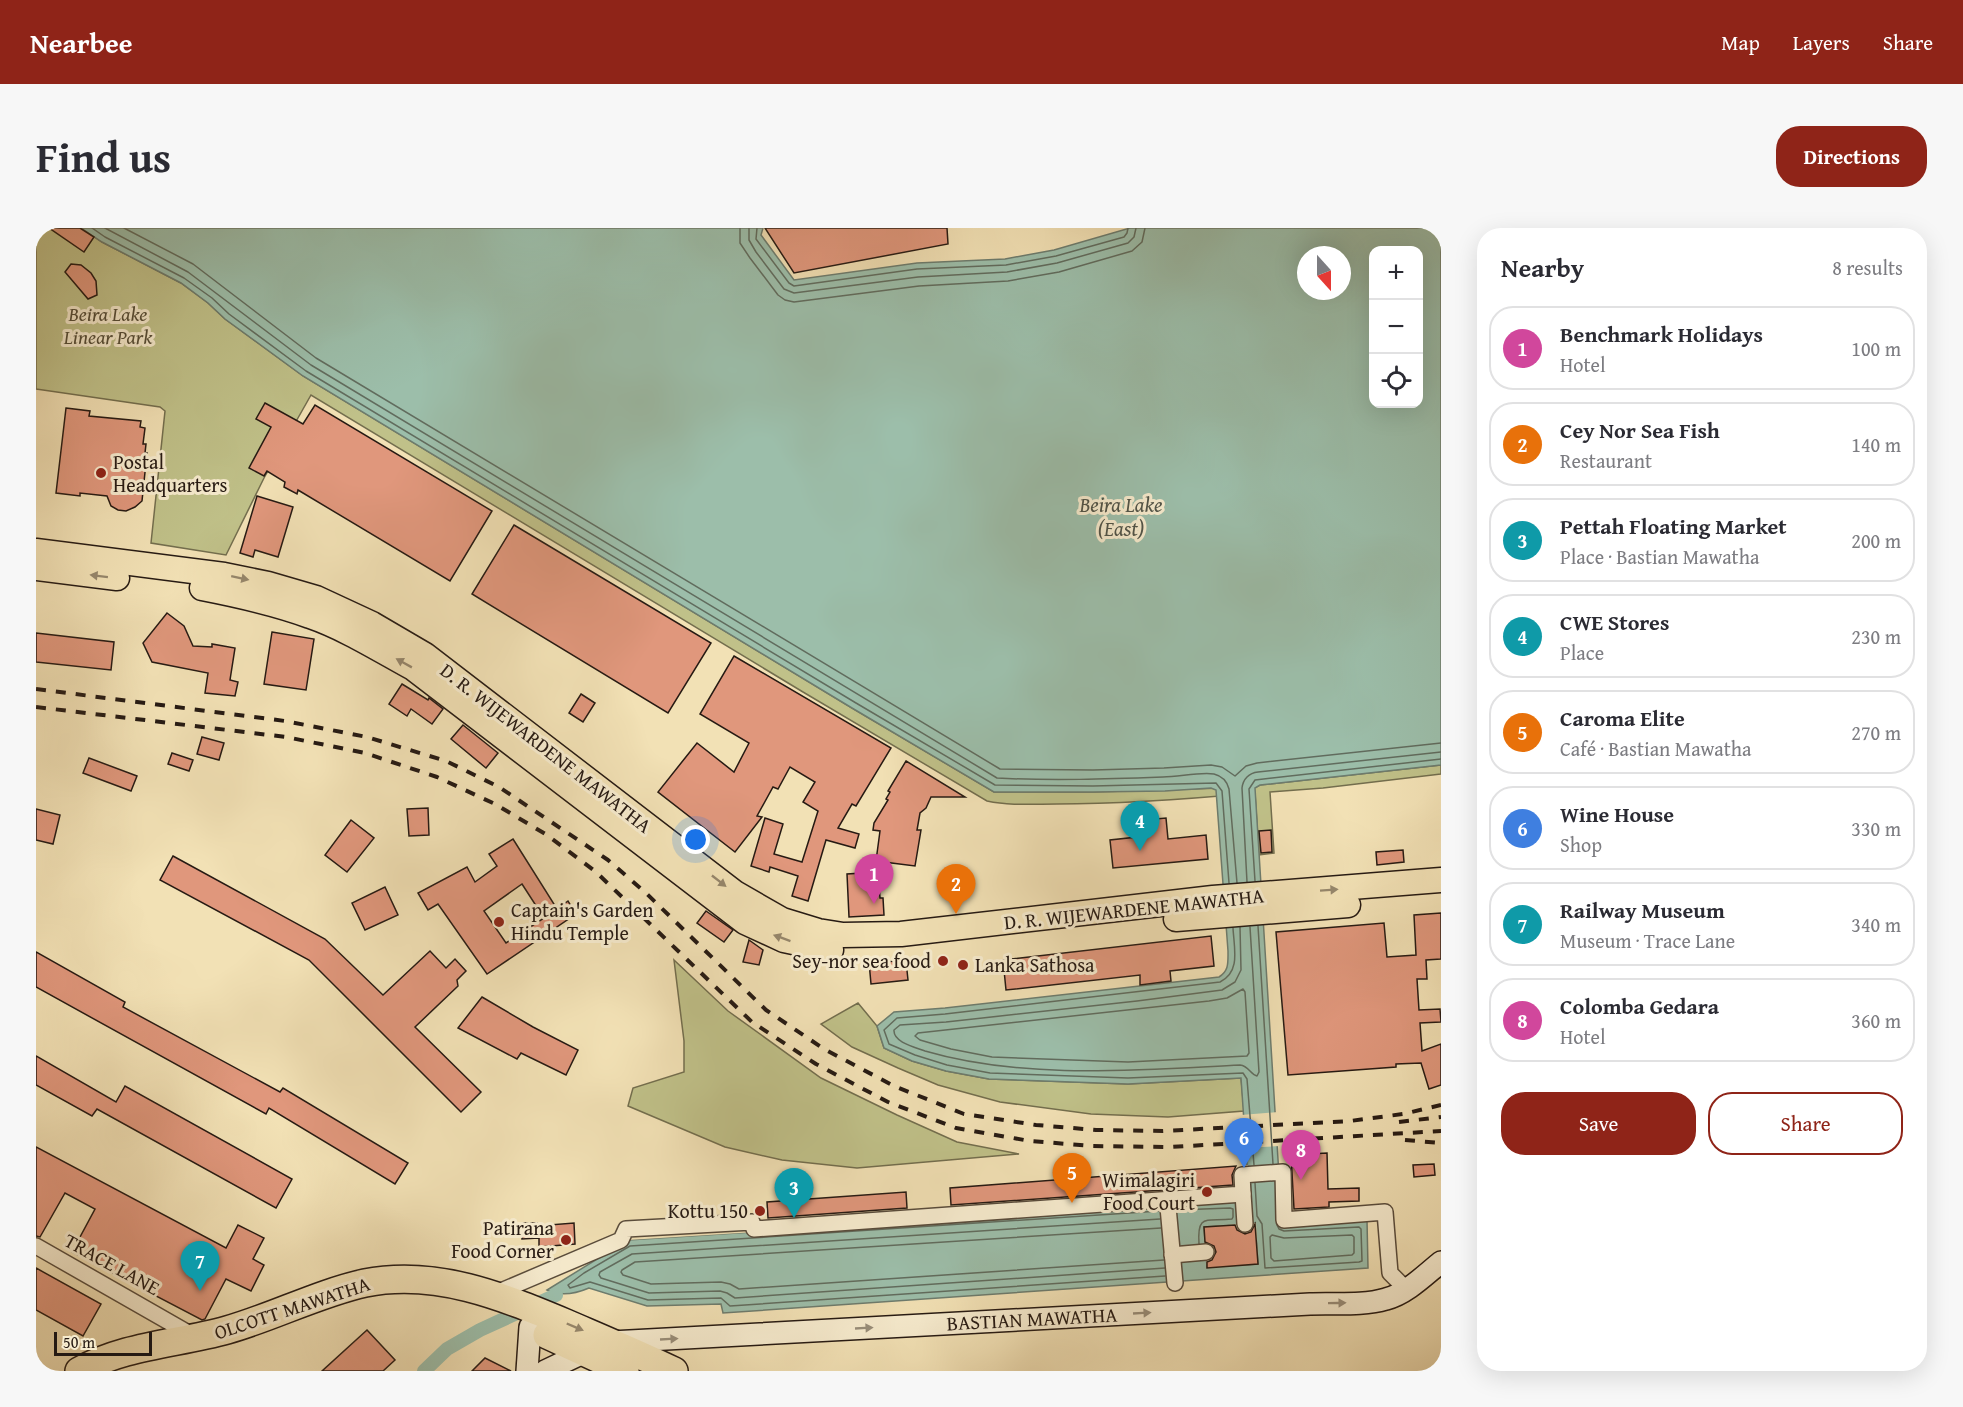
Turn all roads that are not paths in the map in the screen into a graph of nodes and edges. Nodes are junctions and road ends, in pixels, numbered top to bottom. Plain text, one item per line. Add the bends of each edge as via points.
1 (36, 551) edge
2 (36, 568) edge
3 (1441, 880) edge
4 (1441, 897) edge
5 (1271, 903) junction
6 (1214, 907) junction
7 (1243, 1194) junction
8 (1168, 1207) dead end
9 (1245, 1224) dead end
10 (36, 1245) edge
11 (1206, 1252) dead end
12 (1172, 1255) junction
13 (1441, 1262) edge
14 (1175, 1283) dead end
15 (1406, 1289) junction
16 (484, 1299) junction
17 (529, 1320) junction
18 (611, 1342) junction
19 (199, 1345) junction
20 (585, 1352) junction
21 (79, 1371) edge
22 (118, 1371) edge
23 (527, 1371) edge
24 (545, 1371) edge
25 (626, 1371) edge
26 (674, 1371) edge

1 -> 6 main road, D. R. WIJEWARDENE MAWATHA via 268,584 316,598 372,624 426,655 735,893 782,920 818,931 843,935 901,934
6 -> 2 main road, D. R. WIJEWARDENE MAWATHA via 883,951 831,950 784,940 745,922 413,668 364,641 312,616 230,593
5 -> 3 main road, D. R. WIJEWARDENE MAWATHA
4 - 5 main road, D. R. WIJEWARDENE MAWATHA
5 - 6 main road, D. R. WIJEWARDENE MAWATHA
7 - 9 street
7 - 15 street via 1242,1175 1283,1172 1284,1220 1385,1212 1390,1273
7 - 16 street via 754,1229 752,1222 626,1228 621,1240
8 - 12 street
10 - 19 street, TRACE LANE
11 - 12 street
12 - 14 street
13 - 15 street, BASTIAN MAWATHA
18 -> 15 street, BASTIAN MAWATHA via 1360,1303 1387,1299
16 - 17 highway, OLCOTT MAWATHA
16 - 19 highway, OLCOTT MAWATHA via 417,1294 368,1298 330,1308 248,1340
17 -> 18 highway, OLCOTT MAWATHA
17 - 20 highway, OLCOTT MAWATHA
17 - 23 street
18 - 20 street, BASTIAN MAWATHA
18 - 26 highway, OLCOTT MAWATHA
19 - 21 highway, OLCOTT MAWATHA via 127,1351
19 - 22 highway, OLCOTT MAWATHA
20 - 24 street, BASTIAN MAWATHA
20 - 25 highway, OLCOTT MAWATHA

